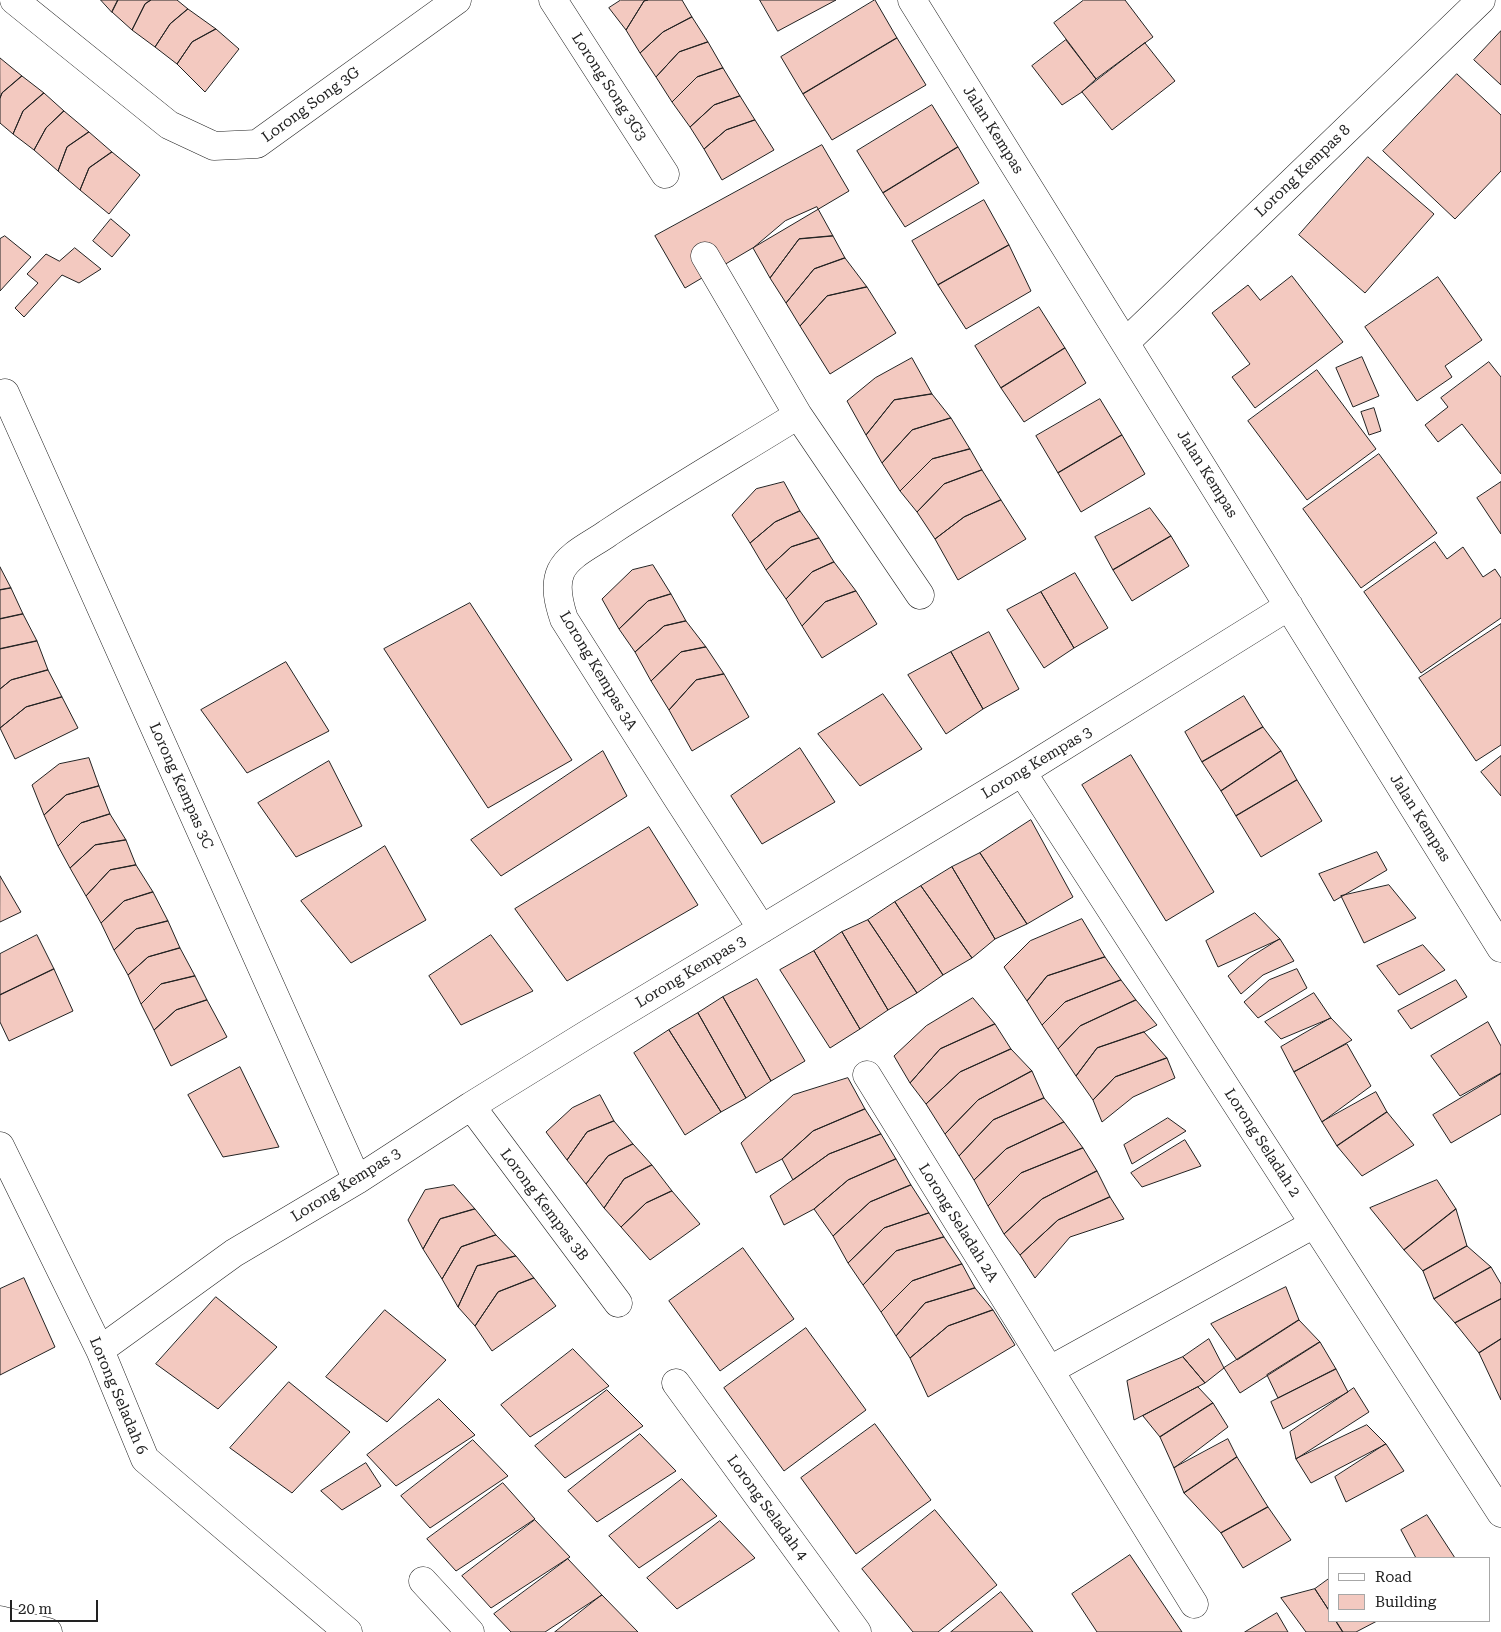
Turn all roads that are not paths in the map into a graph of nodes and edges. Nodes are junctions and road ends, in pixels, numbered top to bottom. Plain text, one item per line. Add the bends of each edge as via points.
1 (14, 0) edge
2 (456, 0) edge
3 (553, 0) edge
4 (912, 0) edge
5 (1481, 0) edge
6 (665, 174) dead end
7 (705, 256) dead end
8 (1125, 343) junction
9 (5, 393) dead end
10 (798, 415) junction
11 (920, 595) dead end
12 (1289, 606) junction
13 (1022, 772) junction
14 (762, 929) junction
15 (1499, 940) edge
16 (867, 1075) dead end
17 (471, 1106) junction
18 (0, 1146) edge
19 (358, 1180) junction
20 (1314, 1224) junction
21 (618, 1303) dead end
22 (100, 1350) junction
23 (1050, 1370) junction
24 (676, 1383) dead end
25 (1501, 1513) edge
26 (423, 1581) dead end
27 (1194, 1604) dead end
28 (0, 1620) edge
29 (854, 1631) edge
30 (48, 1632) edge
31 (348, 1632) edge
32 (470, 1632) edge

1 - 2 street, Lorong Song 3G via 169,124 214,146 257,144
3 - 6 street, Lorong Song 3G3
4 - 8 street, Jalan Kempas
5 - 8 street, Lorong Kempas 8
7 - 10 street
8 - 12 street, Jalan Kempas
9 - 19 street, Lorong Kempas 3C
10 - 11 street
10 - 14 street, Lorong Kempas 3A via 571,559 561,571 557,586 564,619
12 - 13 street, Lorong Kempas 3
12 - 15 street, Jalan Kempas
13 - 14 street, Lorong Kempas 3
13 - 20 street, Lorong Seladah 2
14 - 17 street, Lorong Kempas 3
16 - 23 street, Lorong Seladah 2A
17 - 19 street, Lorong Kempas 3
17 - 21 street, Lorong Kempas 3B
18 - 22 street, Lorong Seladah 6
19 - 22 street, Lorong Kempas 3 via 234,1253
20 - 23 street
20 - 25 street, Lorong Seladah 2
22 - 31 street, Lorong Seladah 6 via 145,1460
23 - 27 street, Lorong Seladah 2A
24 - 29 street, Lorong Seladah 4
26 - 32 street
28 - 30 street

